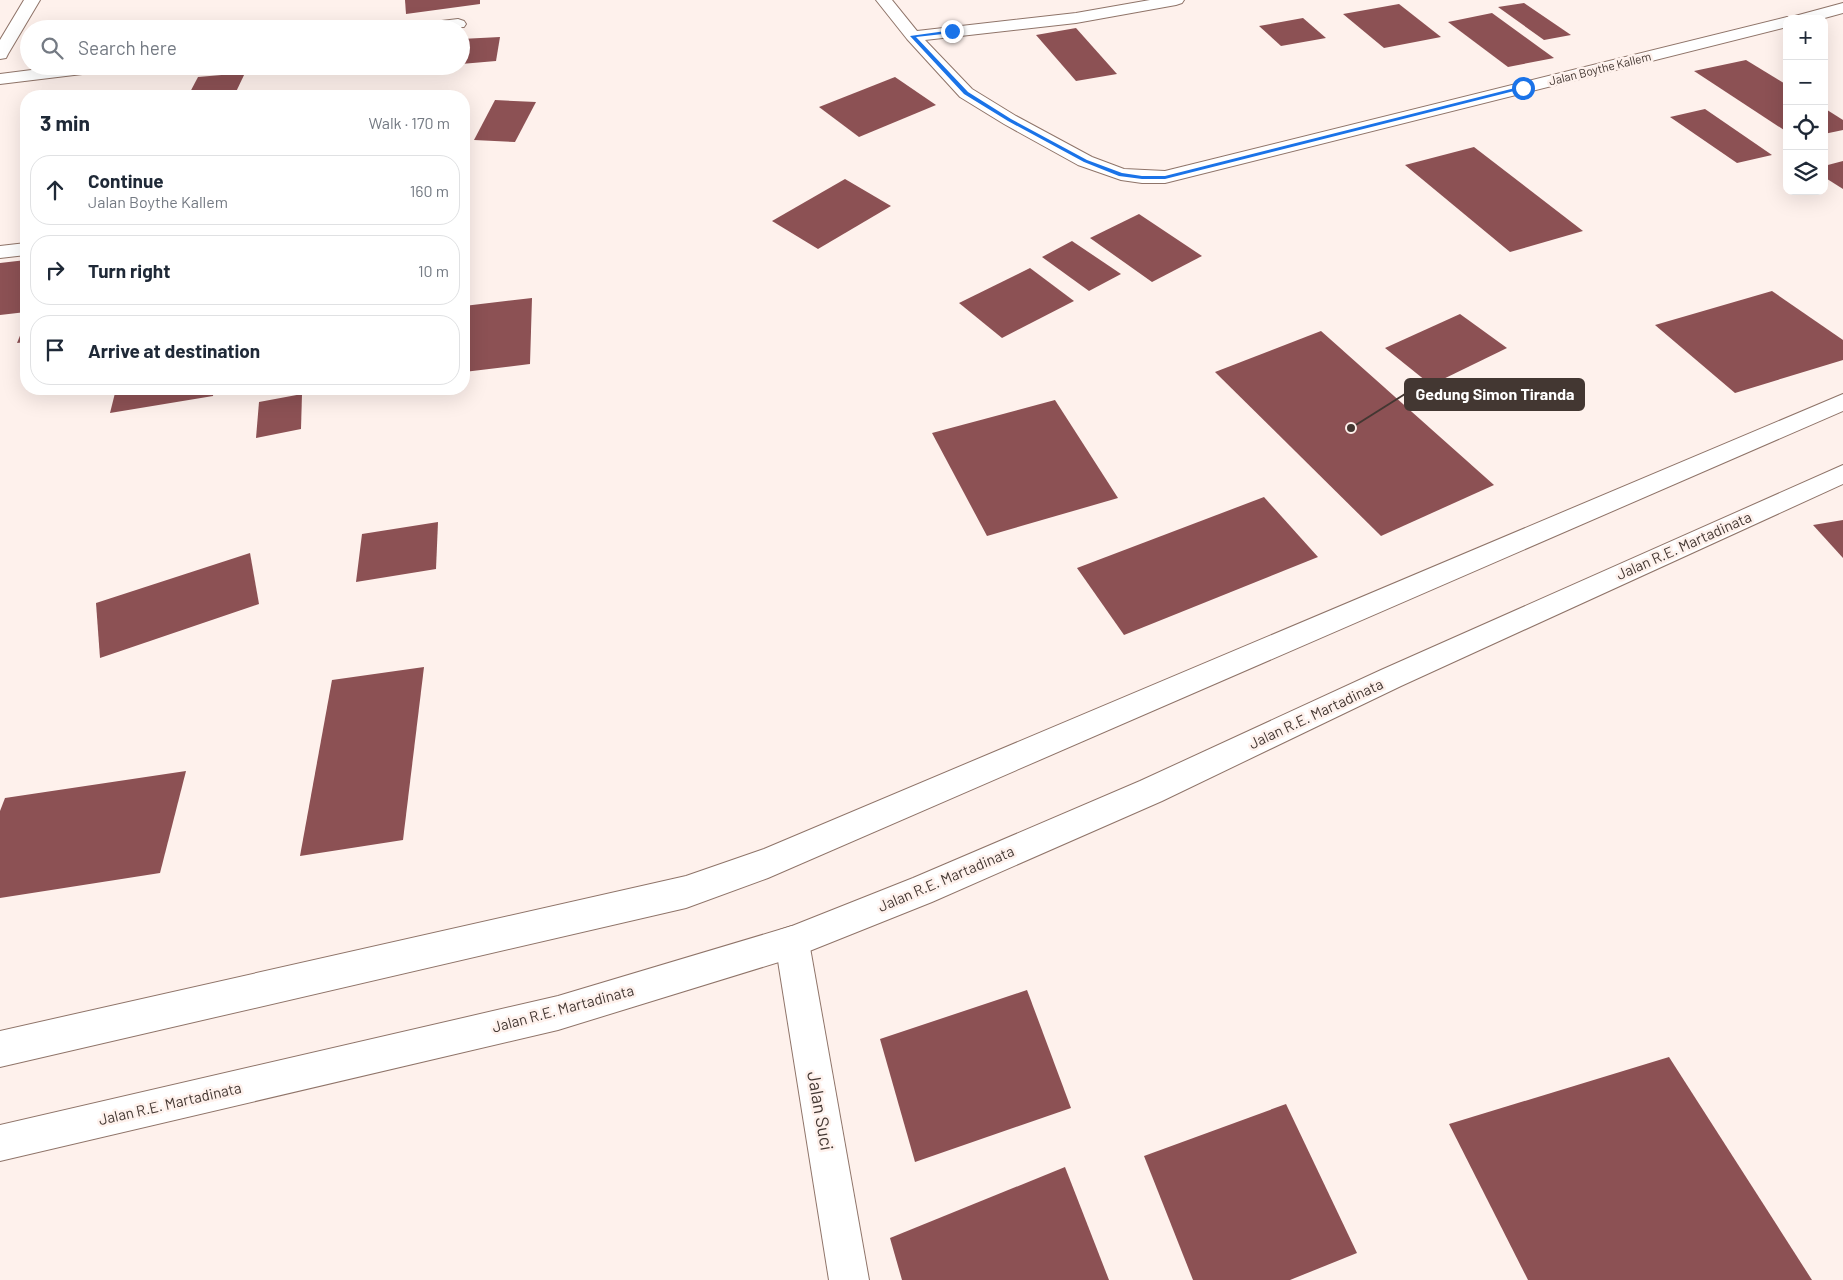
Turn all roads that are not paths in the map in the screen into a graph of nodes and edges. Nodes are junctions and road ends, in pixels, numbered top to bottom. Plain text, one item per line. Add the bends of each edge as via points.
1 (32, 0) edge
2 (884, 0) edge
3 (1176, 0) edge
4 (1843, 8) edge
5 (1816, 15) edge
6 (20, 20) edge
7 (20, 20) edge
8 (1783, 23) edge
9 (913, 36) junction
10 (0, 54) edge
11 (33, 75) edge
12 (0, 79) edge
13 (20, 250) edge
14 (0, 252) edge
15 (1843, 402) edge
16 (1843, 474) edge
17 (792, 942) junction
18 (0, 1049) edge
19 (0, 1143) edge
20 (849, 1280) edge

1 - 7 main road
2 - 9 main road, Jalan Boythe Kallem
3 - 9 main road via 1076,18
4 - 5 main road
6 - 10 main road
8 - 9 main road, Jalan Boythe Kallem via 1165,177 1109,171 1010,120 966,93
11 - 12 main road
13 - 14 main road
15 - 18 main road via 768,863 686,892
16 - 17 main road, Jalan R.E. Martadinata via 1400,674 1152,791 921,892
17 - 19 main road, Jalan R.E. Martadinata via 558,1013
17 - 20 main road, Jalan Suci

